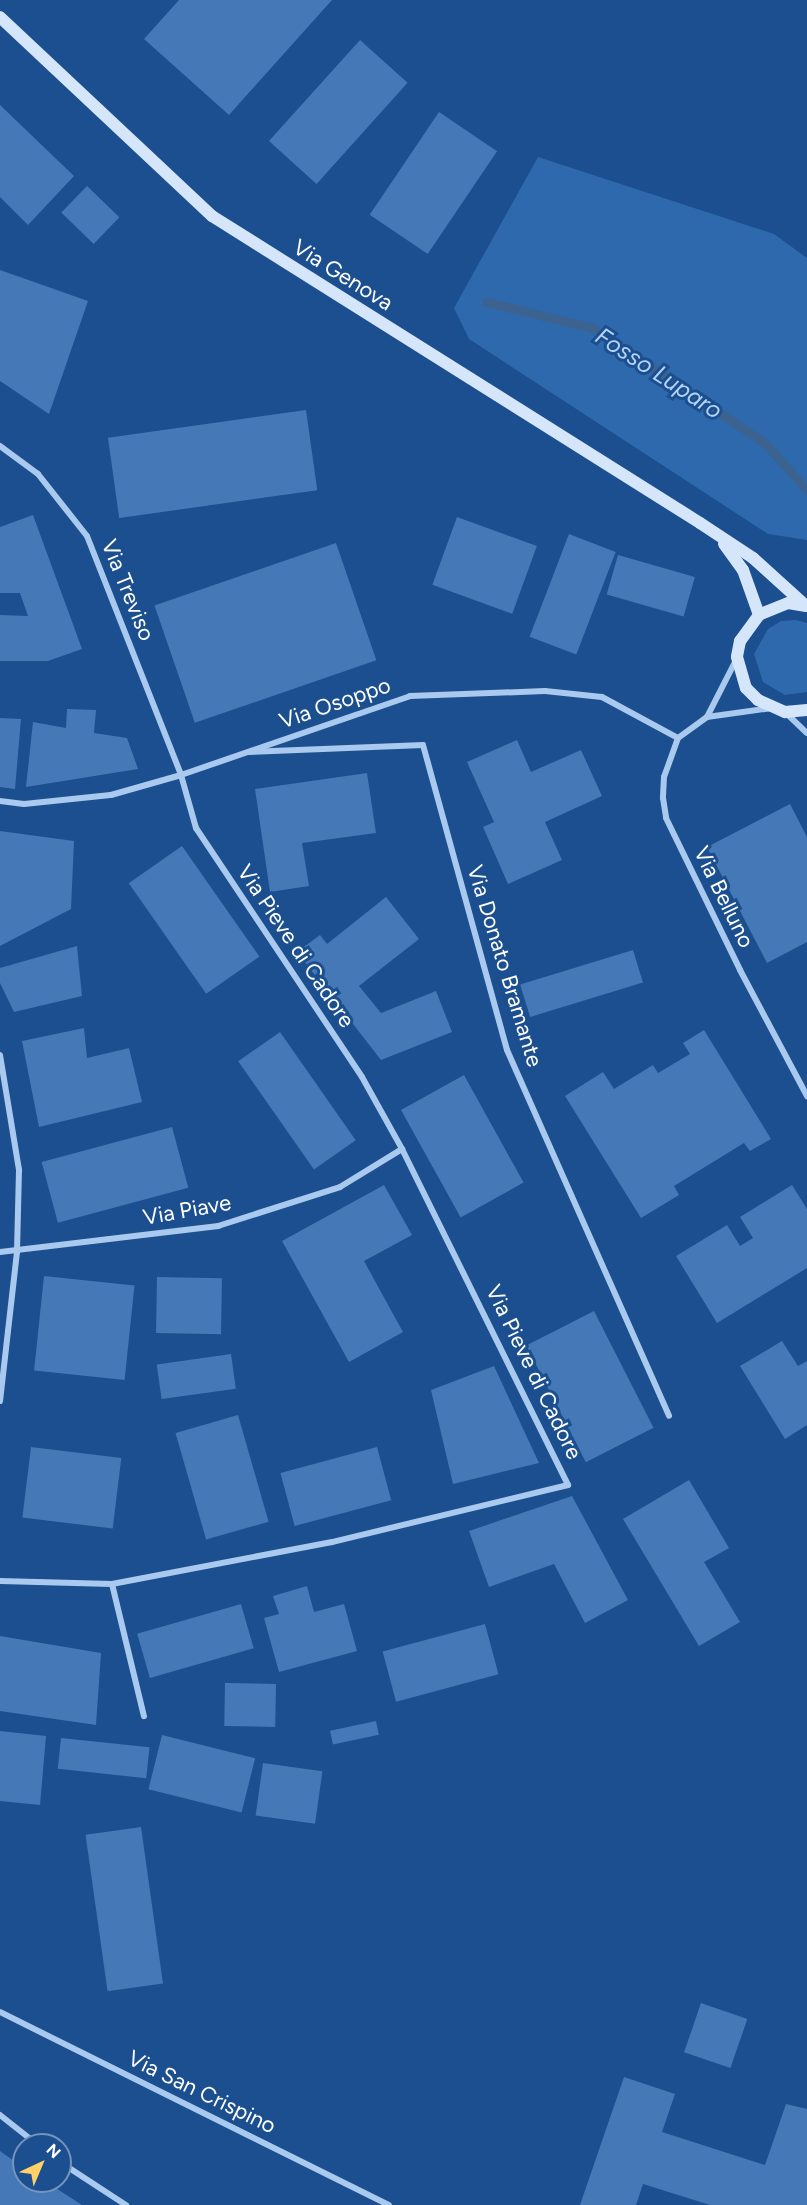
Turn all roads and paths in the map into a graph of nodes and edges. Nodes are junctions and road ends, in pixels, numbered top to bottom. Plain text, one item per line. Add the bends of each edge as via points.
1 (0, 17) edge
2 (0, 446) edge
3 (700, 523) junction
4 (806, 606) edge
5 (759, 615) junction
6 (737, 657) junction
7 (772, 708) junction
8 (807, 710) edge
9 (785, 712) junction
10 (707, 717) junction
11 (807, 733) edge
12 (678, 738) junction
13 (249, 752) junction
14 (181, 775) junction
15 (0, 801) edge
16 (0, 1055) edge
17 (807, 1096) edge
18 (402, 1149) junction
19 (0, 1252) edge
20 (17, 1252) junction
21 (0, 1401) edge
22 (669, 1416) dead end
23 (0, 1581) edge
24 (112, 1584) junction
25 (144, 1716) dead end
26 (0, 2012) edge
27 (0, 2115) edge
28 (23, 2133) edge
29 (72, 2170) edge
30 (126, 2205) edge
31 (388, 2205) edge

1 - 3 main road, Via Genova via 212,216
2 - 14 street, Via Treviso via 38,474 87,536
3 - 4 main road, Via Genova via 753,558
3 - 5 main road, Via Genova via 731,552
4 - 5 main road via 788,603
5 - 6 main road via 747,627
6 - 7 main road via 747,688
6 - 10 street
7 - 9 main road
7 - 10 street
8 - 9 main road
9 - 11 street
10 - 12 street
12 - 13 street, Via Osoppo via 602,697 545,691 410,696
12 - 17 street, Via Belluno via 664,777 666,818
13 - 14 street, Via Osoppo
13 - 22 street, Via Donato Bramante via 423,745 507,1050
14 - 15 street, Via Osoppo via 111,795 24,804
14 - 18 street, Via Pieve di Cadore via 196,828 363,1077
16 - 20 street via 19,1170
18 - 20 street, Via Piave via 340,1187 218,1226
18 - 24 street, Via Pieve di Cadore via 568,1485 332,1542
19 - 20 street, Via Piave
20 - 21 street
23 - 24 street, Via Pieve di Cadore
24 - 25 street
26 - 31 street, Via San Crispino
27 - 28 street
29 - 30 street

